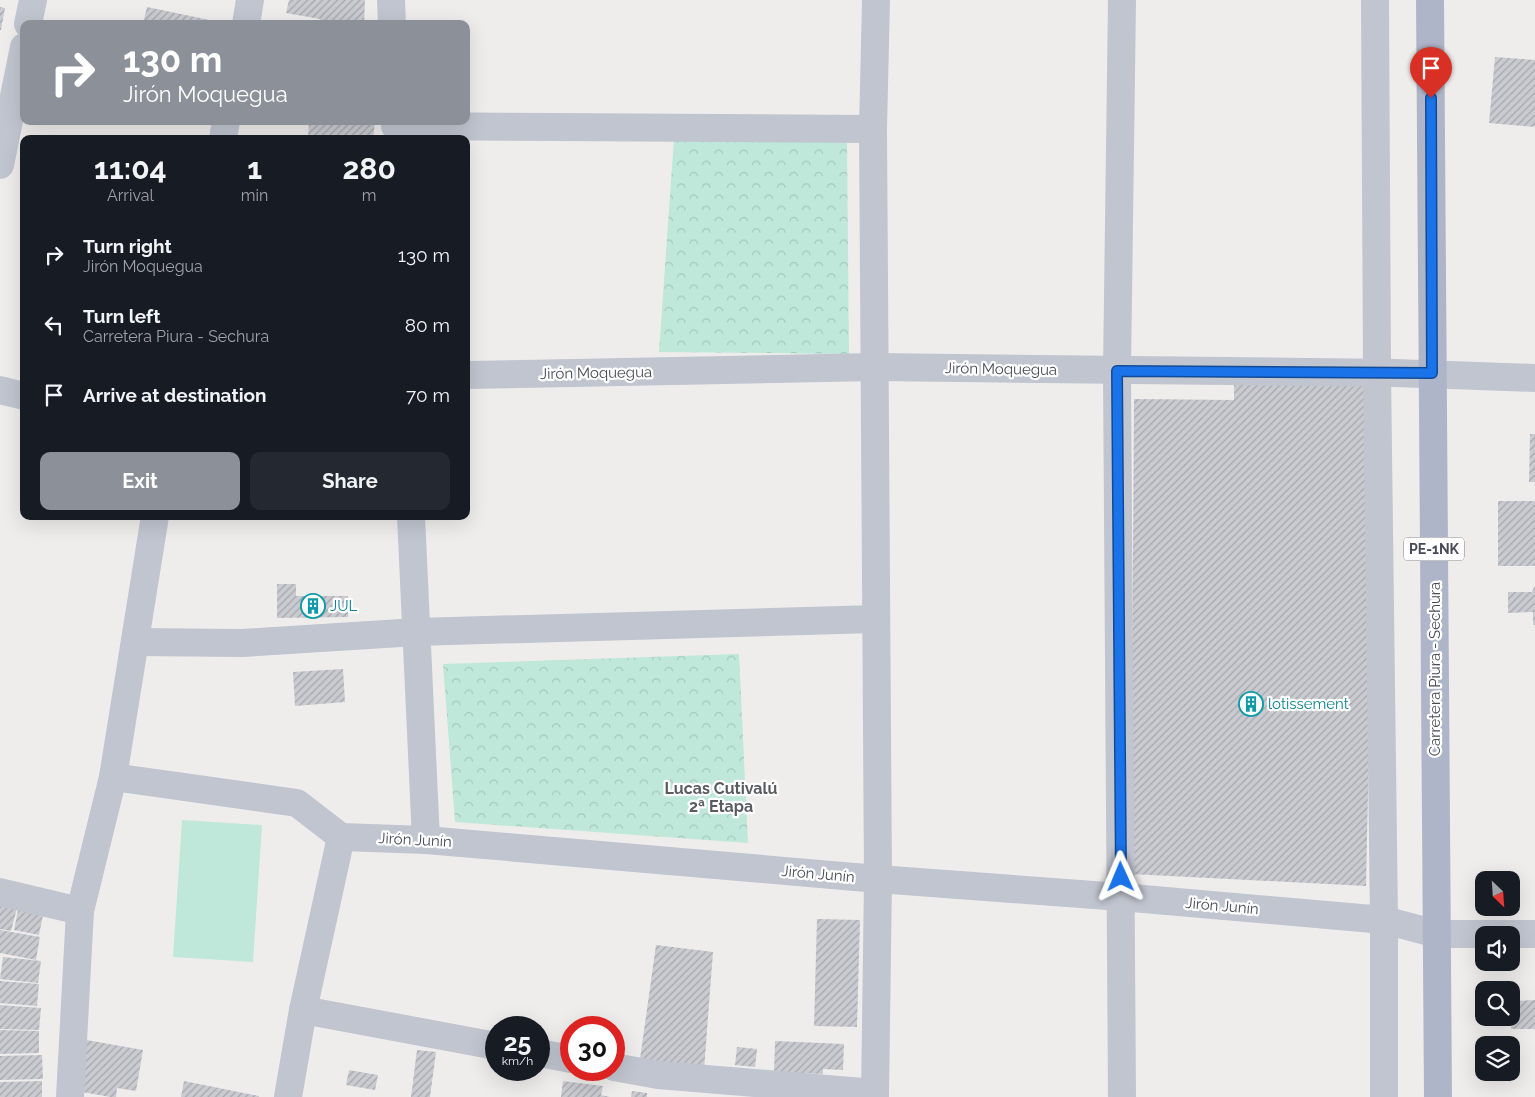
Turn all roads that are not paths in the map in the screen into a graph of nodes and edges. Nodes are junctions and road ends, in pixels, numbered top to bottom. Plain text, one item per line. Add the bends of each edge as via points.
1 (33, 0) edge
2 (250, 0) edge
3 (391, 0) edge
4 (876, 0) edge
5 (1122, 0) edge
6 (1375, 0) edge
7 (1430, 0) edge
8 (29, 20) edge
9 (247, 20) edge
10 (392, 20) edge
11 (20, 66) edge
12 (395, 129) edge
13 (873, 129) junction
14 (0, 166) edge
15 (875, 367) junction
16 (1117, 371) junction
17 (1377, 372) junction
18 (1432, 373) junction
19 (470, 376) edge
20 (1535, 378) edge
21 (0, 390) edge
22 (20, 395) edge
23 (154, 520) edge
24 (412, 520) edge
25 (876, 619) junction
26 (417, 632) junction
27 (135, 642) junction
28 (113, 777) junction
29 (341, 837) junction
30 (426, 840) junction
31 (878, 879) junction
32 (0, 892) edge
33 (1122, 897) junction
34 (80, 911) junction
35 (1384, 920) junction
36 (1437, 934) junction
37 (1535, 934) edge
38 (302, 1010) junction
39 (485, 1044) edge
40 (625, 1072) edge
41 (657, 1086) edge
42 (875, 1095) edge
43 (70, 1097) edge
44 (288, 1097) edge
45 (1122, 1097) edge
46 (1384, 1097) edge
47 (1438, 1097) edge

1 - 8 street
2 - 9 street
3 - 10 street
4 - 13 street
5 - 16 street
6 - 17 street
7 - 18 main road, Carretera Piura - Sechura / PE-1NK
11 - 14 street
12 - 13 street
13 - 15 street
15 - 16 street, Jirón Moquegua
15 - 19 street, Jirón Moquegua
15 - 25 street
16 - 17 street, Jirón Moquegua
16 - 33 street
17 - 18 street, Jirón Moquegua
17 - 35 street
18 - 20 street, Jirón Moquegua
18 - 36 main road, Carretera Piura - Sechura / PE-1NK
21 - 22 street
23 - 27 street
24 - 26 street
25 - 26 street
25 - 31 street
26 - 27 street via 242,642
26 - 30 street
27 - 28 street
28 - 29 street via 297,804
28 - 34 street
29 - 30 street, Jirón Junín
29 - 38 street
30 - 31 street, Jirón Junín
31 - 33 street, Jirón Junín
31 - 42 street
32 - 34 street
33 - 35 street, Jirón Junín
33 - 45 street
34 - 43 street
35 - 36 street, Jirón Junín
35 - 46 street
36 - 37 street, Jirón Junín
36 - 47 main road, Carretera Piura - Sechura / PE-1NK
38 - 39 street
38 - 44 street
40 - 41 street
41 - 42 street

